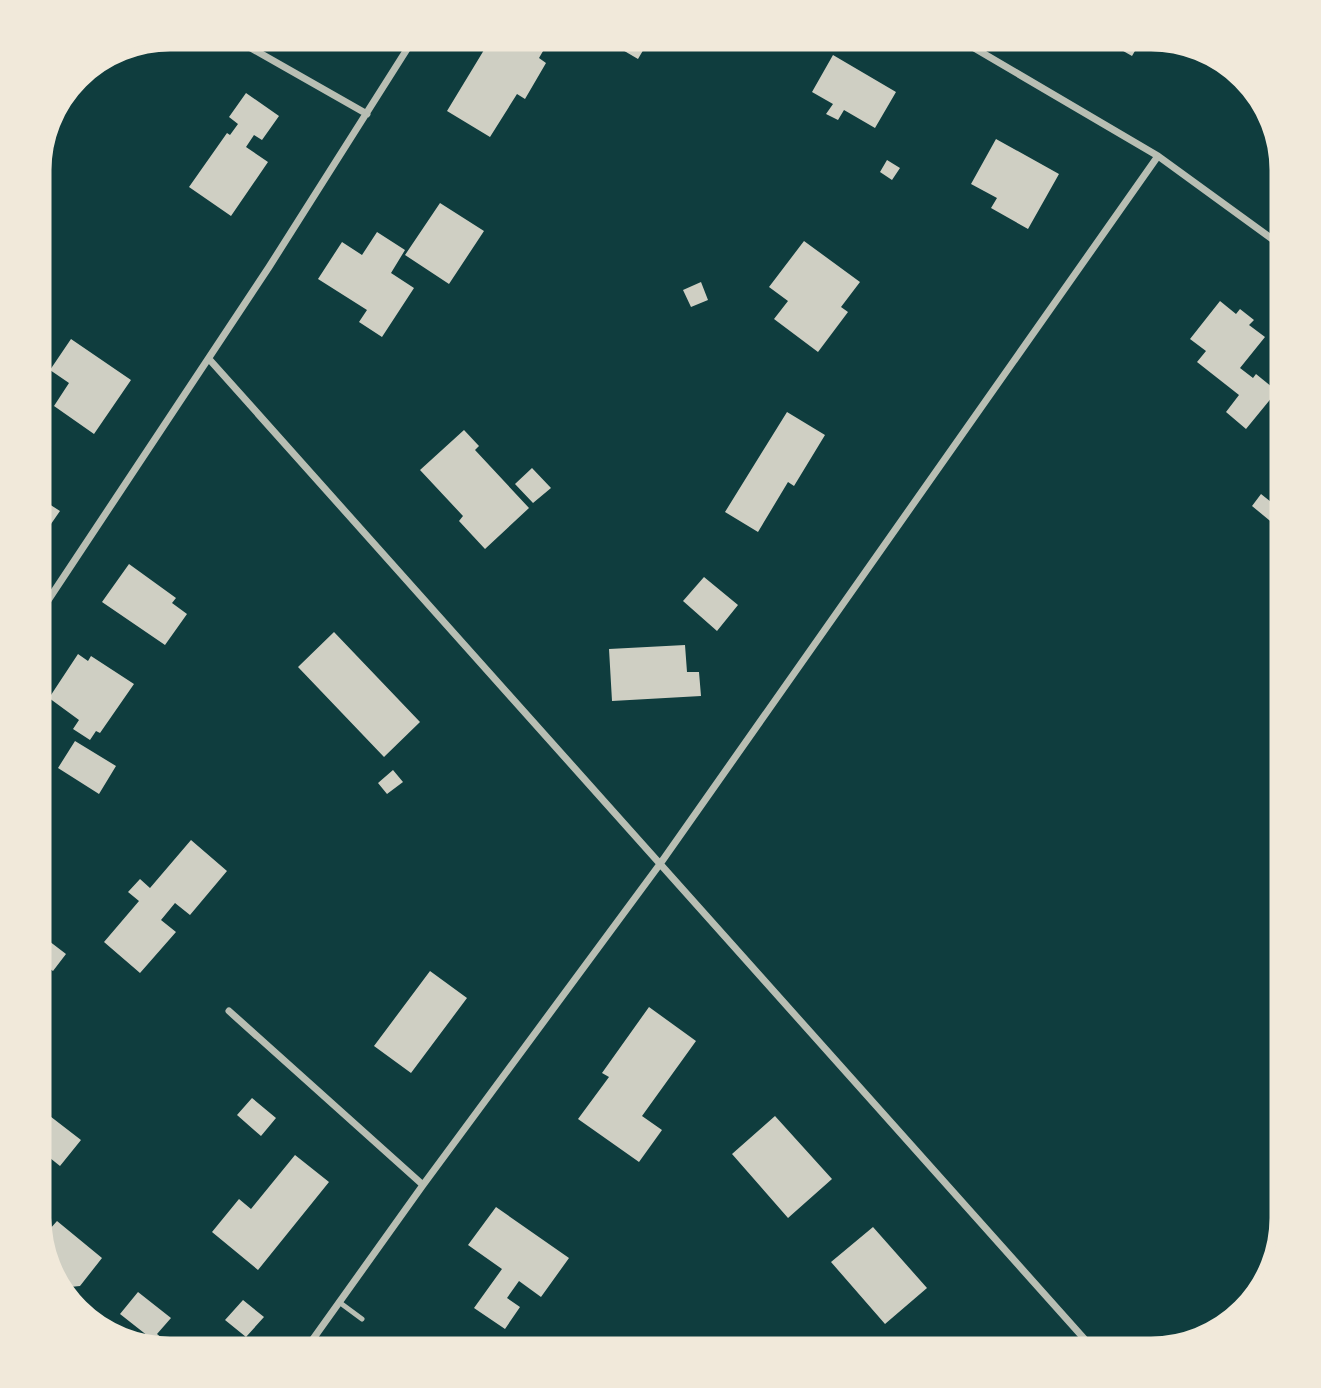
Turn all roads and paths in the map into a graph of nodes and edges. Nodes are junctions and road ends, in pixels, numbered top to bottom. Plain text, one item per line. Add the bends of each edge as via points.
1 (249, 47) edge
2 (408, 47) edge
3 (973, 48) edge
4 (367, 114) junction
5 (1158, 156) junction
6 (1274, 240) edge
7 (209, 359) junction
8 (48, 601) edge
9 (660, 864) junction
10 (229, 1011) dead end
11 (423, 1185) junction
12 (340, 1303) junction
13 (362, 1320) dead end
14 (312, 1341) edge
15 (1086, 1341) edge

1 - 4 street
2 - 4 street
3 - 5 street
4 - 7 street
5 - 6 street
5 - 9 street
7 - 8 street
7 - 9 street
9 - 11 street
9 - 15 street
10 - 11 street
11 - 12 street
12 - 13 lane
12 - 14 street

